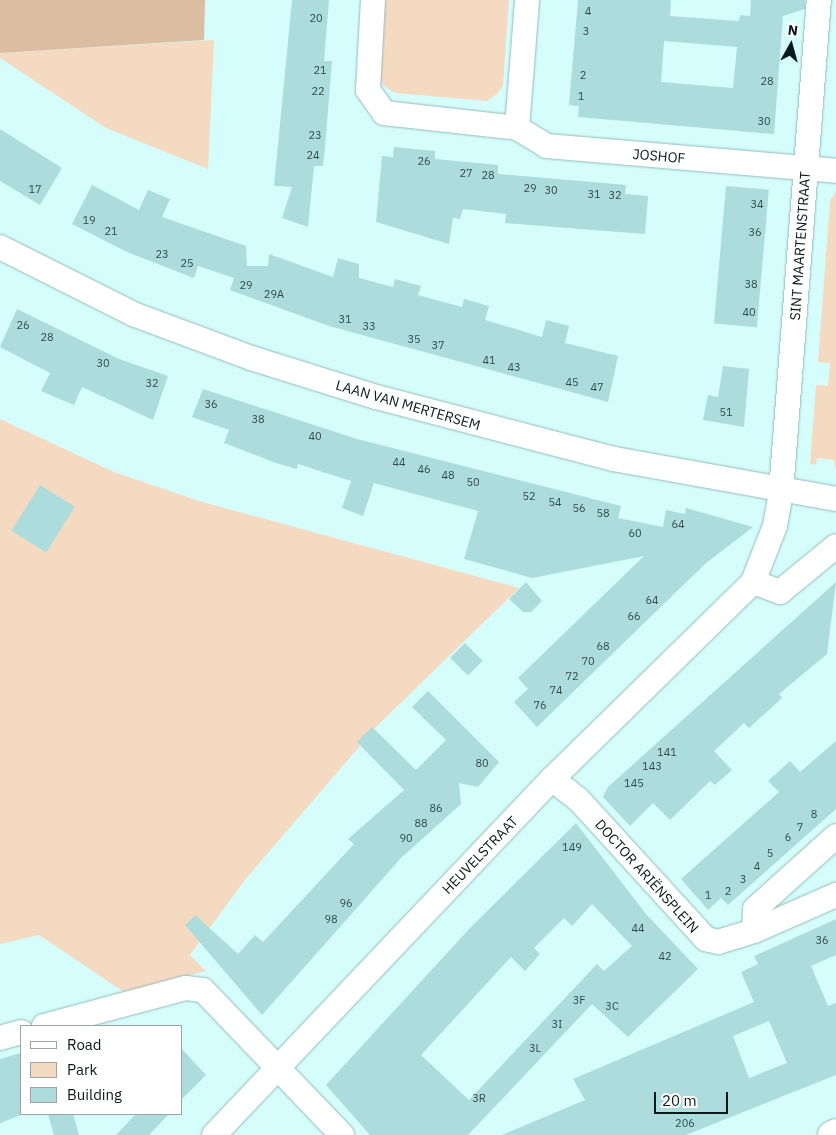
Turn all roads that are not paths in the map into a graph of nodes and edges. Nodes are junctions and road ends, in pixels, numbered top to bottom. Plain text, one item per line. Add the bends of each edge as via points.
1 (373, 0) edge
2 (527, 0) edge
3 (819, 0) edge
4 (517, 128) junction
5 (806, 168) junction
6 (836, 171) edge
7 (0, 247) edge
8 (781, 492) junction
9 (836, 499) edge
10 (836, 546) edge
11 (753, 582) junction
12 (552, 779) junction
13 (836, 836) edge
14 (836, 895) edge
15 (754, 931) junction
16 (48, 1025) edge
17 (20, 1032) edge
18 (0, 1038) edge
19 (278, 1067) junction
20 (836, 1134) edge
21 (214, 1135) edge
22 (342, 1135) edge
23 (832, 1135) edge

1 - 4 street, JOSHOF via 368,90 384,113
2 - 4 street
3 - 5 street, SINT MAARTENSTRAAT
4 - 5 street, JOSHOF via 547,146
5 - 6 street
5 - 8 street, SINT MAARTENSTRAAT
7 - 8 street, LAAN VAN MERTERSEM via 133,314 304,375 529,439
8 - 9 street, LAAN VAN MERTERSEM
8 - 11 street, HEUVELSTRAAT via 775,526
10 - 11 street via 780,592
11 - 12 street, HEUVELSTRAAT
12 - 15 street, DOCTOR ARIËNSPLEIN via 578,799 694,931 718,942
12 - 19 street, HEUVELSTRAAT
13 - 15 street via 755,908
14 - 15 street, DOCTOR ARIËNSPLEIN
16 - 19 street via 186,988 203,990
17 - 18 street
19 - 21 street, HEUVELSTRAAT
19 - 22 street
20 - 23 street

